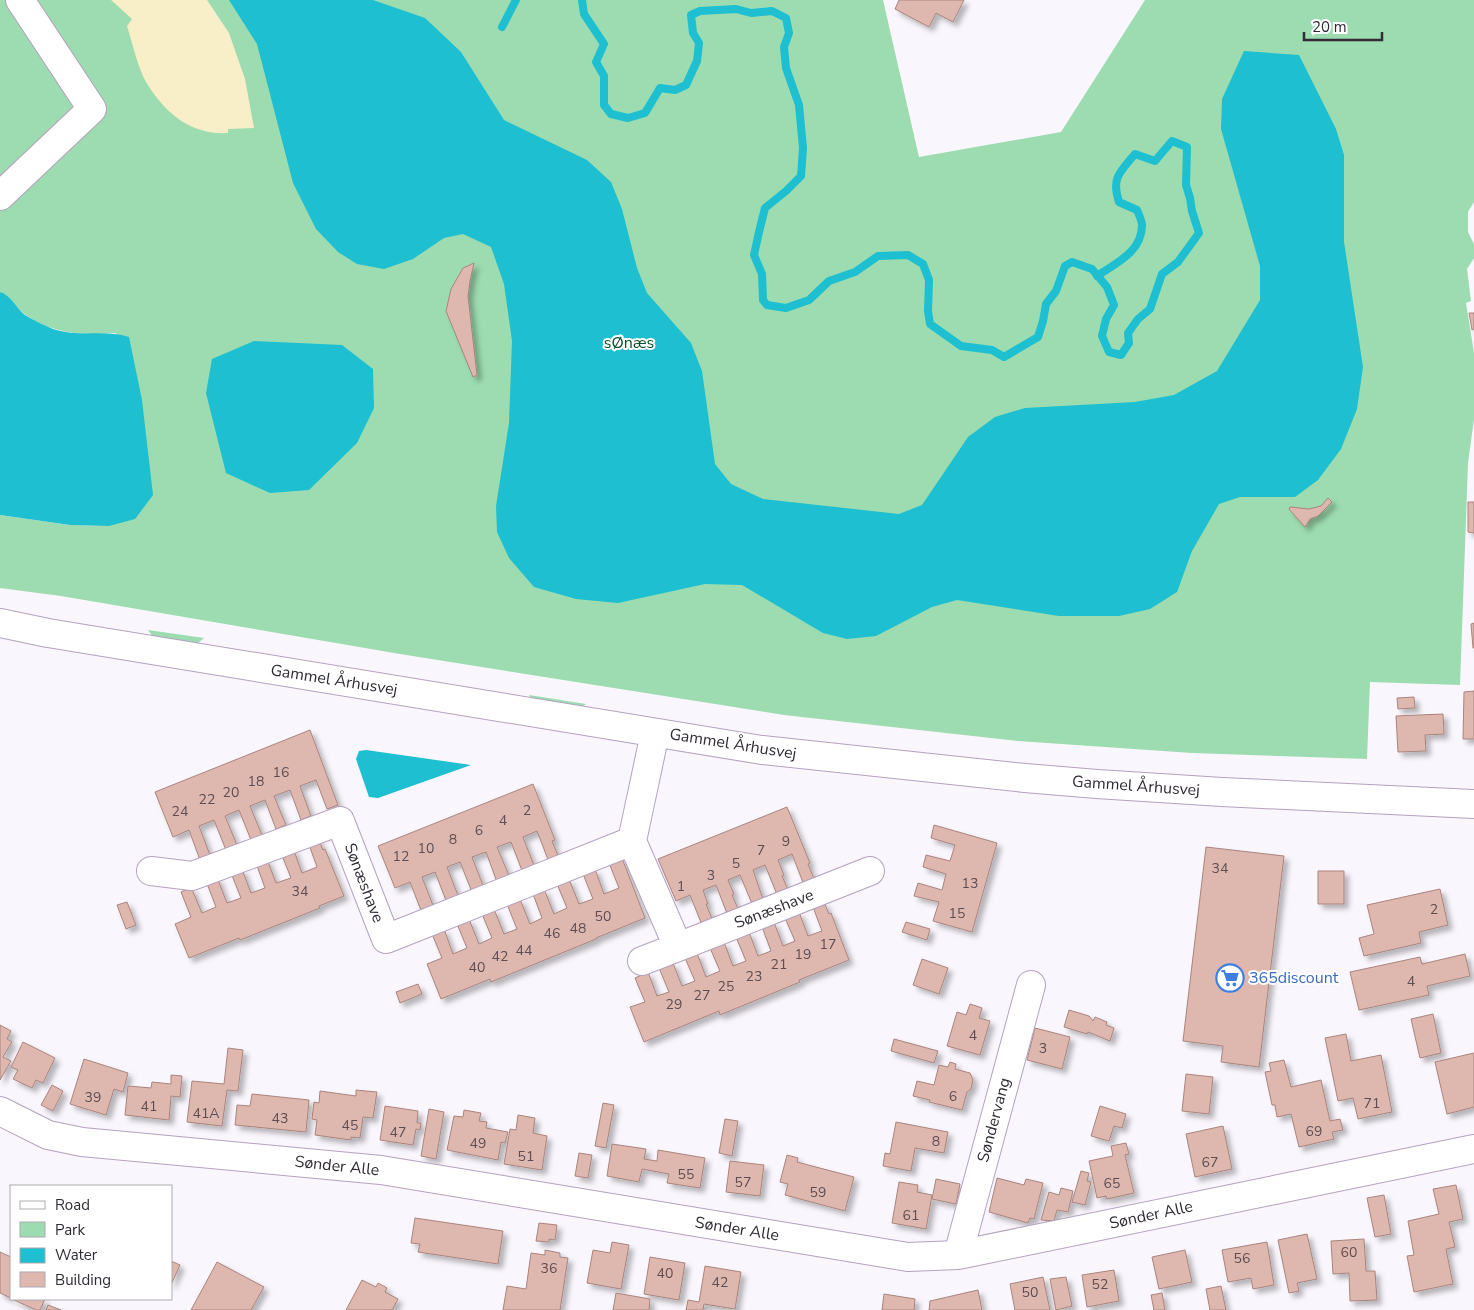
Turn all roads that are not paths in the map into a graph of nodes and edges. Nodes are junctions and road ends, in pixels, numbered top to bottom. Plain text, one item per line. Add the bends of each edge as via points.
1 (20, 0) edge
2 (0, 196) edge
3 (0, 623) edge
4 (655, 733) junction
5 (1474, 804) edge
6 (632, 840) junction
7 (151, 871) dead end
8 (870, 871) dead end
9 (678, 947) junction
10 (642, 961) dead end
11 (1031, 985) dead end
12 (0, 1111) edge
13 (1474, 1149) edge
14 (958, 1255) junction

1 - 2 street via 92,110
3 - 4 street, Gammel Århusvej
4 - 5 street, Gammel Århusvej via 762,750 1024,778 1202,791
4 - 6 street
6 - 7 street, Sønæshave via 386,939 340,821 192,876
6 - 9 street
8 - 9 street, Sønæshave
9 - 10 street, Sønæshave
11 - 14 street, Søndervang
12 - 14 street, Sønder Alle via 48,1135 82,1142 380,1170 908,1257
13 - 14 street, Sønder Alle

